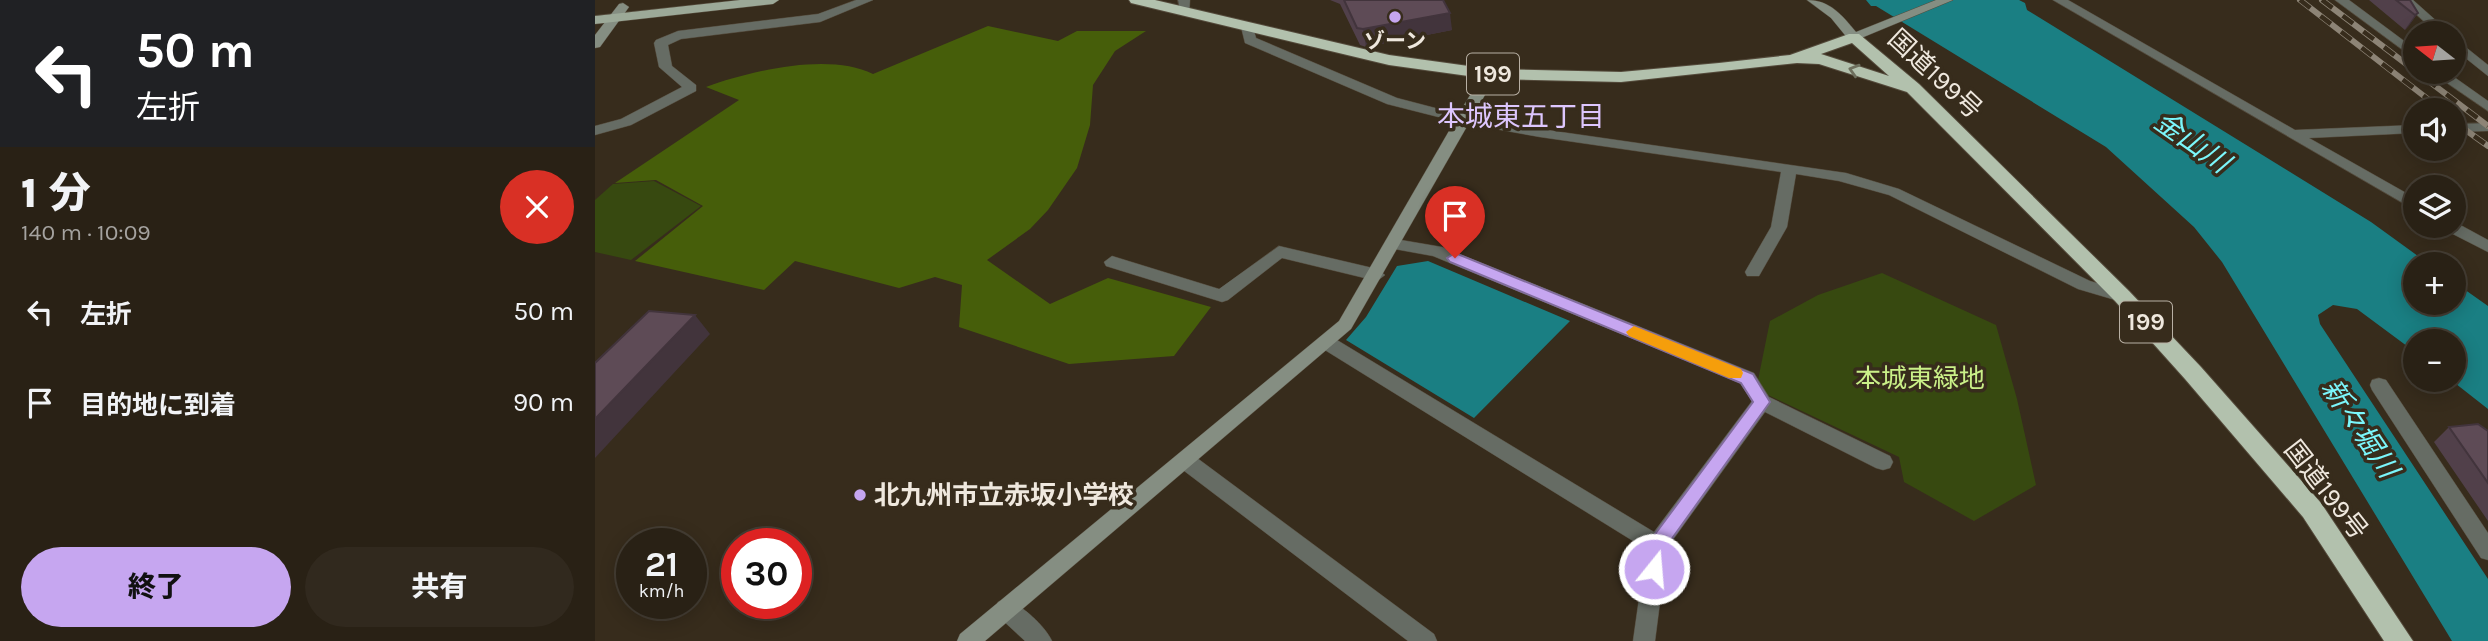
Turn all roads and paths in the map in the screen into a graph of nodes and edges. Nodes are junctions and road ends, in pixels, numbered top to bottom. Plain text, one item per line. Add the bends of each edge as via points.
1 (687, 0) edge
2 (773, 0) edge
3 (867, 0) edge
4 (1136, 0) edge
5 (1813, 0) edge
6 (1947, 0) edge
7 (2059, 0) edge
8 (2340, 0) edge
9 (2406, 0) edge
10 (1185, 6) edge
11 (595, 9) edge
12 (619, 12) junction
13 (595, 20) edge
14 (2430, 21) edge
15 (1247, 27) junction
16 (1854, 37) junction
17 (595, 44) edge
18 (2403, 46) edge
19 (2466, 53) edge
20 (1793, 59) junction
21 (2488, 72) edge
22 (1490, 74) junction
23 (2455, 84) edge
24 (1913, 88) junction
25 (2488, 107) edge
26 (1462, 119) junction
27 (2488, 127) edge
28 (2466, 128) edge
29 (2403, 129) edge
30 (595, 131) edge
31 (2292, 134) junction
32 (1789, 169) junction
33 (2403, 198) edge
34 (2466, 235) edge
35 (1395, 244) junction
36 (2488, 247) edge
37 (1112, 262) dead end
38 (1753, 272) dead end
39 (1377, 275) junction
40 (2122, 296) junction
41 (1326, 342) junction
42 (2379, 385) dead end
43 (1762, 402) junction
44 (1186, 461) junction
45 (1883, 462) dead end
46 (1657, 545) junction
47 (2488, 551) edge
48 (1006, 609) junction
49 (968, 641) edge
50 (1041, 641) edge
51 (1426, 641) edge
52 (1644, 641) edge
53 (2399, 641) edge

1 - 12 main road
2 - 12 main road
3 - 30 street via 820,18 678,35 661,43 666,66 691,88 626,122
4 - 10 highway, 国道199号 / 199
5 - 16 street via 1835,15
6 - 16 street
7 - 31 street
8 - 18 street
9 - 14 street
10 - 15 highway, 国道199号 / 199
11 - 12 main road
12 - 13 main road
12 - 17 street
15 - 22 highway, 国道199号 / 199 via 1389,60
15 - 26 street via 1249,40 1273,52 1392,101
16 - 20 highway, 国道199号 / 199
16 - 24 highway, 国道199号 / 199
19 - 21 street
20 - 22 highway, 国道199号 / 199 via 1621,77
24 -> 20 highway, 199 via 1820,60
22 - 26 street
23 - 25 street
24 - 40 highway, 国道199号 / 199
26 - 32 street
26 - 35 street
27 - 28 street
29 - 31 street
31 - 33 street
32 - 38 street via 1779,227
32 - 40 street via 1841,176 1893,192 2084,285
34 - 36 street
35 - 39 street
35 - 43 street via 1436,251 1747,378
37 - 39 street via 1222,296 1279,252
39 - 41 street via 1345,325
40 - 53 highway, 国道199号 / 199 via 2312,510
41 - 44 street
41 - 46 street
42 - 47 street
43 - 45 street
43 - 46 street
44 - 48 street
44 - 51 street
46 - 52 street
48 - 49 street
48 - 50 street

